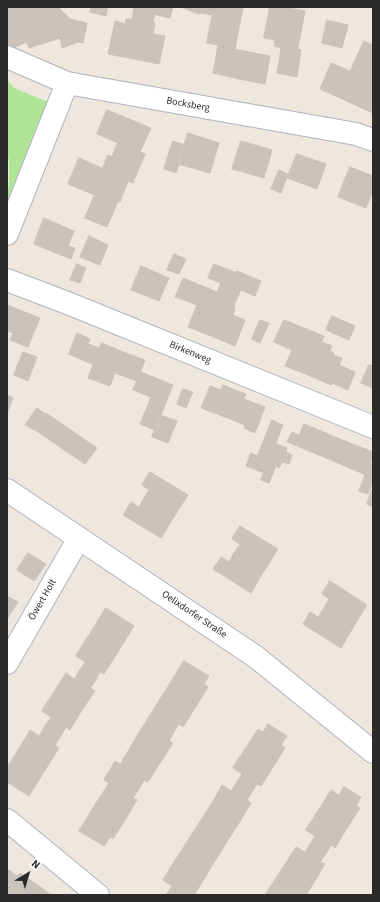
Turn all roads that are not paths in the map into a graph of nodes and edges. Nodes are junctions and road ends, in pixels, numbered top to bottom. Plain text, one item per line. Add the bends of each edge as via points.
1 (7, 57) edge
2 (67, 83) junction
3 (373, 140) edge
4 (7, 234) edge
5 (7, 280) edge
6 (373, 427) edge
7 (7, 490) edge
8 (79, 538) junction
9 (7, 663) edge
10 (373, 752) edge
11 (7, 820) edge
12 (98, 895) edge

1 - 2 street, Bocksberg
2 - 3 street, Bocksberg via 356,134
2 - 4 street
5 - 6 street, Birkenweg
7 - 8 street, Oelixdorfer Straße
8 - 9 street, Öwert Holt
8 - 10 street, Oelixdorfer Straße via 256,657
11 - 12 street

